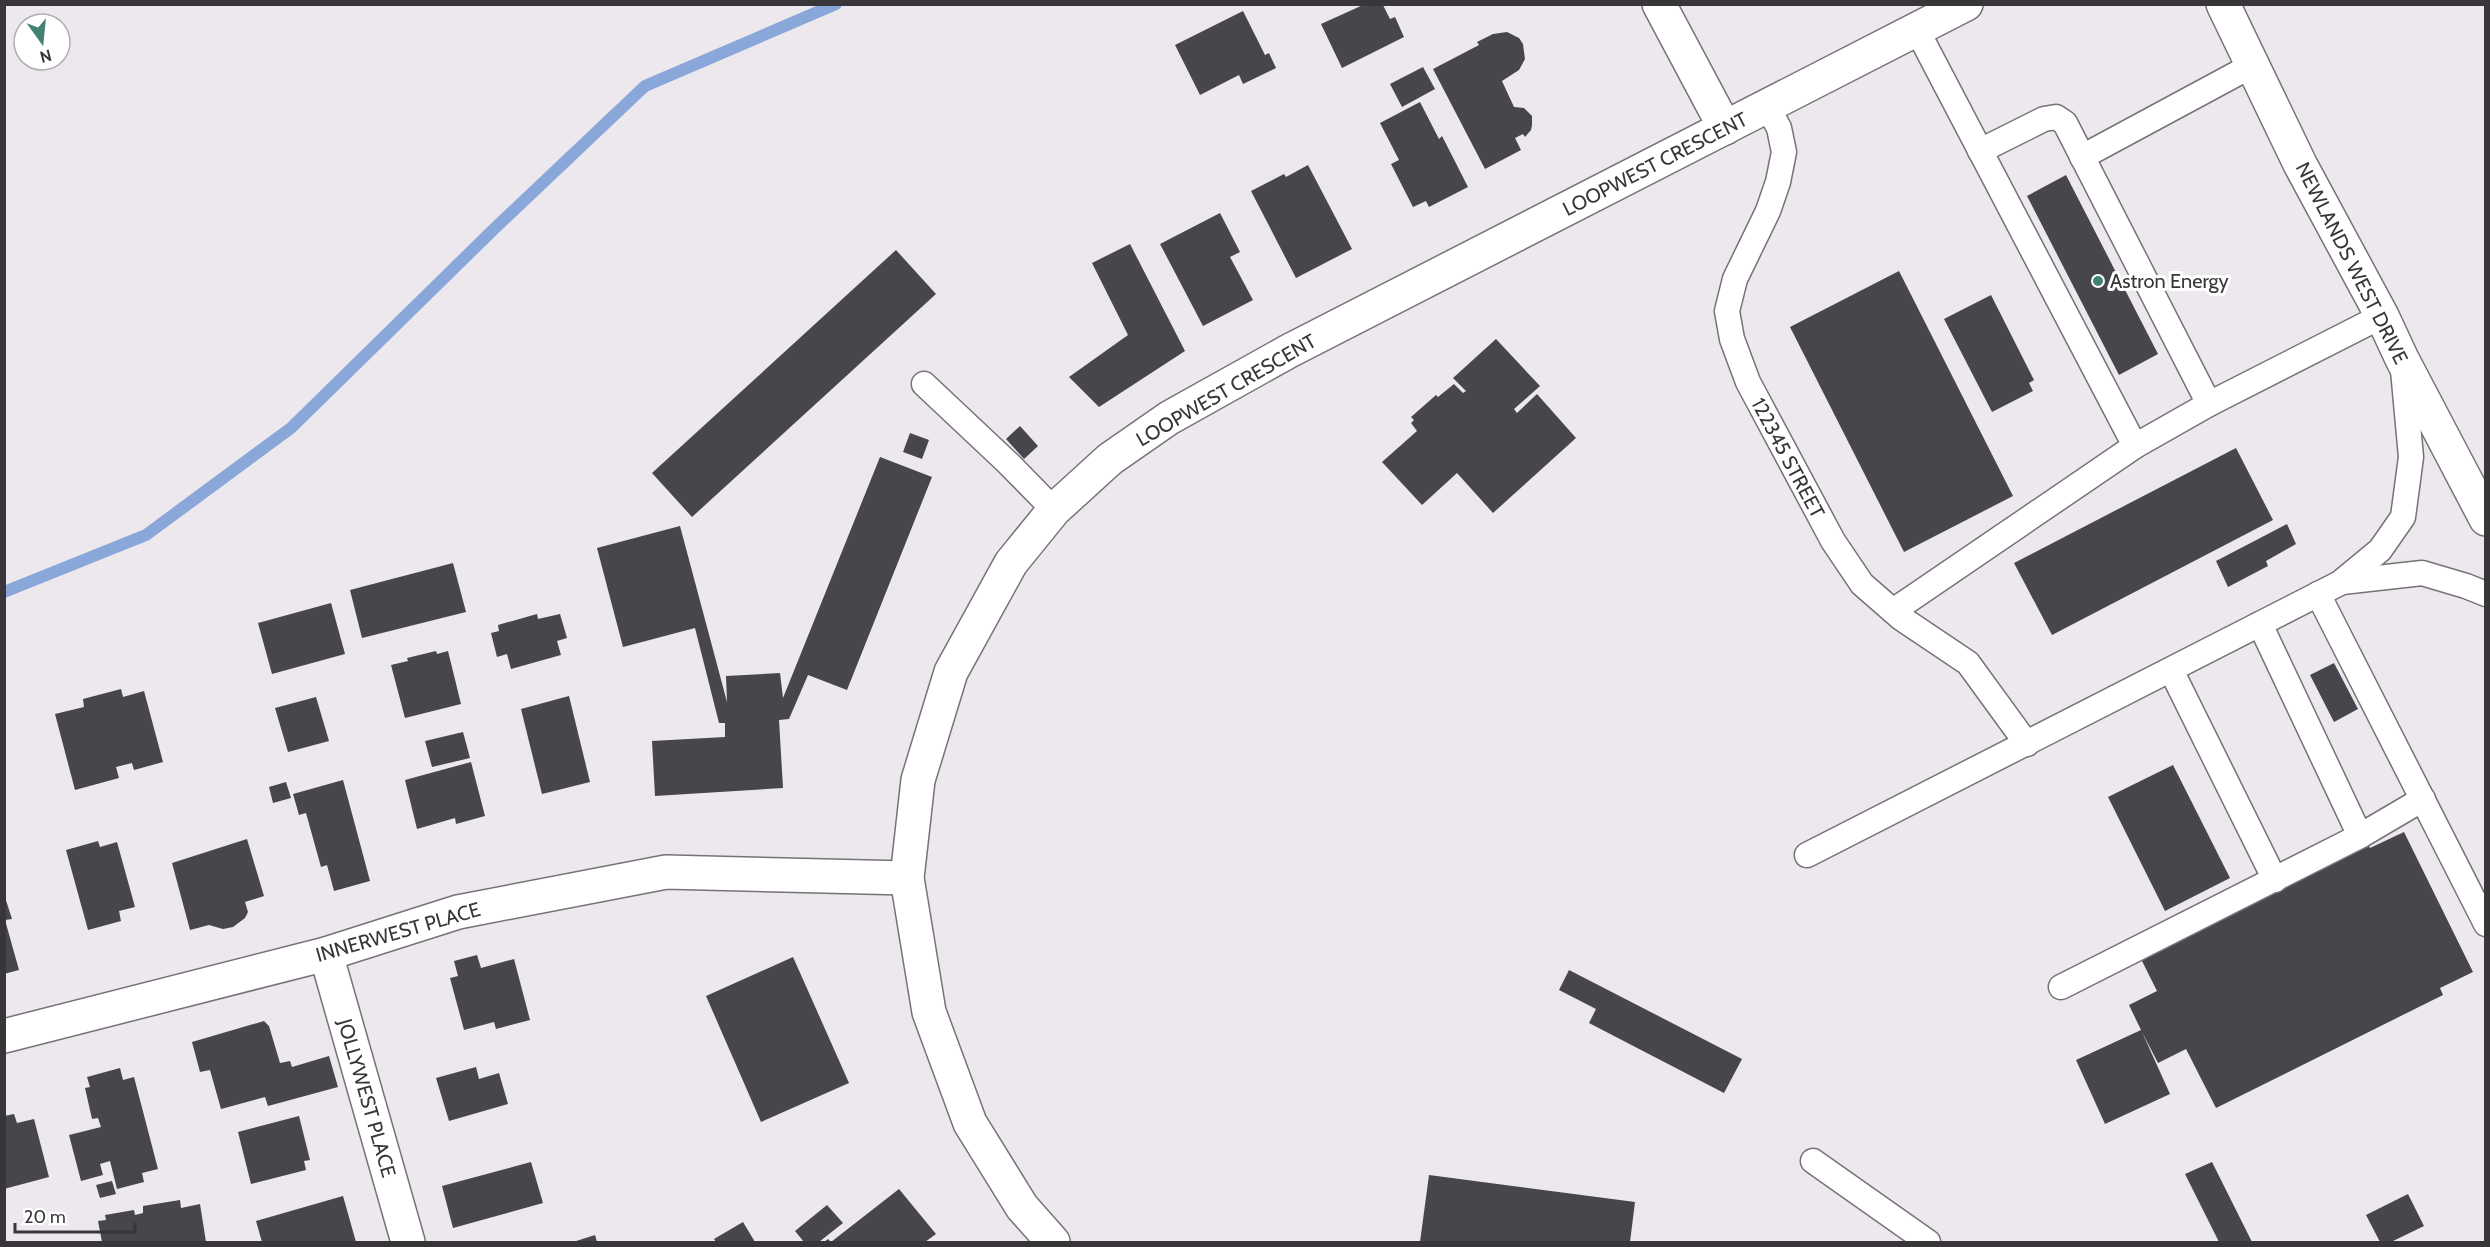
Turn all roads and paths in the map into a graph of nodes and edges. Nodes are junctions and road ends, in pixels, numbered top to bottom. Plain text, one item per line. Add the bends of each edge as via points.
1 (1659, 4) edge
2 (1966, 4) edge
3 (2223, 4) edge
4 (1917, 30) junction
5 (2251, 66) junction
6 (1767, 106) junction
7 (1725, 128) junction
8 (1980, 151) junction
9 (2082, 158) junction
10 (2382, 316) junction
11 (2402, 359) junction
12 (924, 384) dead end
13 (2209, 404) junction
14 (2135, 446) junction
15 (1054, 510) junction
16 (2486, 519) edge
17 (2340, 583) junction
18 (2318, 594) junction
19 (2486, 594) edge
20 (1893, 610) junction
21 (2260, 624) junction
22 (2171, 670) junction
23 (2027, 744) junction
24 (2423, 799) junction
25 (2360, 836) junction
26 (1807, 855) dead end
27 (907, 878) junction
28 (2275, 879) junction
29 (2486, 924) edge
30 (326, 954) junction
31 (2061, 987) dead end
32 (4, 1036) edge
33 (1813, 1161) dead end
34 (408, 1242) edge
35 (1053, 1242) edge
36 (1928, 1242) edge

1 - 7 street
2 - 4 street, LOOPWEST CRESCENT
3 - 5 street, NEWLANDS WEST DRIVE
4 - 6 street, LOOPWEST CRESCENT
4 - 8 lane
5 - 9 lane
5 - 10 street, NEWLANDS WEST DRIVE
6 - 7 street, LOOPWEST CRESCENT
6 - 20 lane, 122345 STREET via 1779,128 1784,152 1768,212 1735,279 1727,311 1732,339 1748,382 1833,541 1862,584
7 - 15 street, LOOPWEST CRESCENT via 1289,351 1169,418 1110,459
8 - 9 lane via 2056,117 2065,123
8 - 14 lane
9 - 13 lane
10 - 11 street, NEWLANDS WEST DRIVE
10 - 13 lane
11 - 16 street, NEWLANDS WEST DRIVE
11 - 17 lane via 2410,457 2403,517 2380,550
12 - 15 lane
13 - 14 lane
14 - 20 lane
15 - 27 street, LOOPWEST CRESCENT via 1011,563 951,672 918,780
17 - 18 lane
17 - 19 lane via 2422,573
18 - 21 lane
18 - 24 lane
20 - 23 lane, 122345 STREET via 1968,663
21 - 22 lane
21 - 25 lane
22 - 23 lane
22 - 28 lane
23 - 26 lane
24 - 25 lane
24 - 29 lane
25 - 28 lane
27 - 30 street, INNERWEST PLACE via 666,872 458,912
27 - 35 street, LOOPWEST CRESCENT via 929,1012 970,1123 1022,1207
28 - 31 lane
30 - 32 street, INNERWEST PLACE
30 - 34 street, JOLLYWEST PLACE
33 - 36 lane

